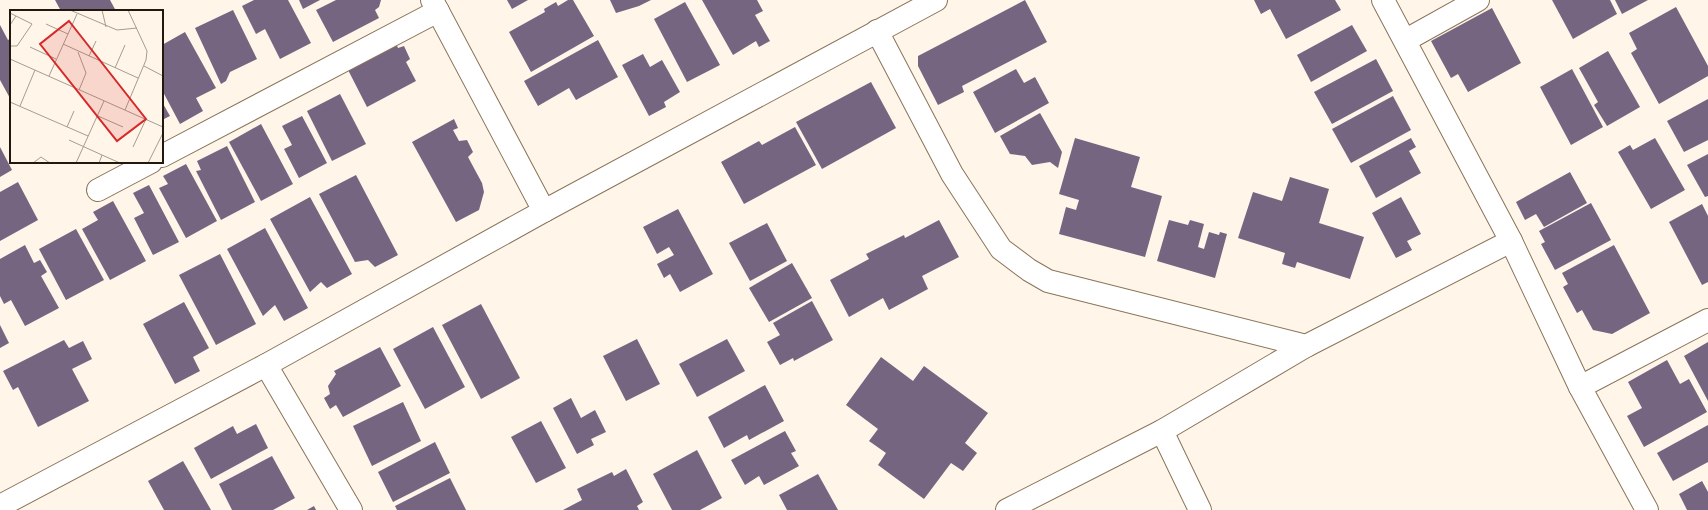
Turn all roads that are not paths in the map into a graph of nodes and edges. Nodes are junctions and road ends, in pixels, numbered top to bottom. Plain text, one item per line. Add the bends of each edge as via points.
1 (936, 0) edge
2 (1383, 0) edge
3 (1478, 0) edge
4 (435, 5) edge
5 (877, 31) junction
6 (1406, 40) junction
7 (163, 155) edge
8 (149, 163) edge
9 (98, 190) dead end
10 (544, 211) junction
11 (1511, 241) junction
12 (1708, 320) edge
13 (1306, 346) junction
14 (266, 365) junction
15 (1580, 387) junction
16 (1162, 431) junction
17 (0, 506) edge
18 (351, 510) edge
19 (1007, 510) edge
20 (1200, 510) edge
21 (1647, 510) edge

1 - 5 street
2 - 6 street
3 - 6 street
4 - 7 street
4 - 10 street
5 - 10 street
5 - 13 street via 952,174 1001,250 1048,281
6 - 11 street
8 - 9 street
10 - 14 street
11 - 13 street
11 - 15 street
12 - 15 street
13 - 16 street
14 - 17 street
14 - 18 street
15 - 21 street
16 - 19 street
16 - 20 street

